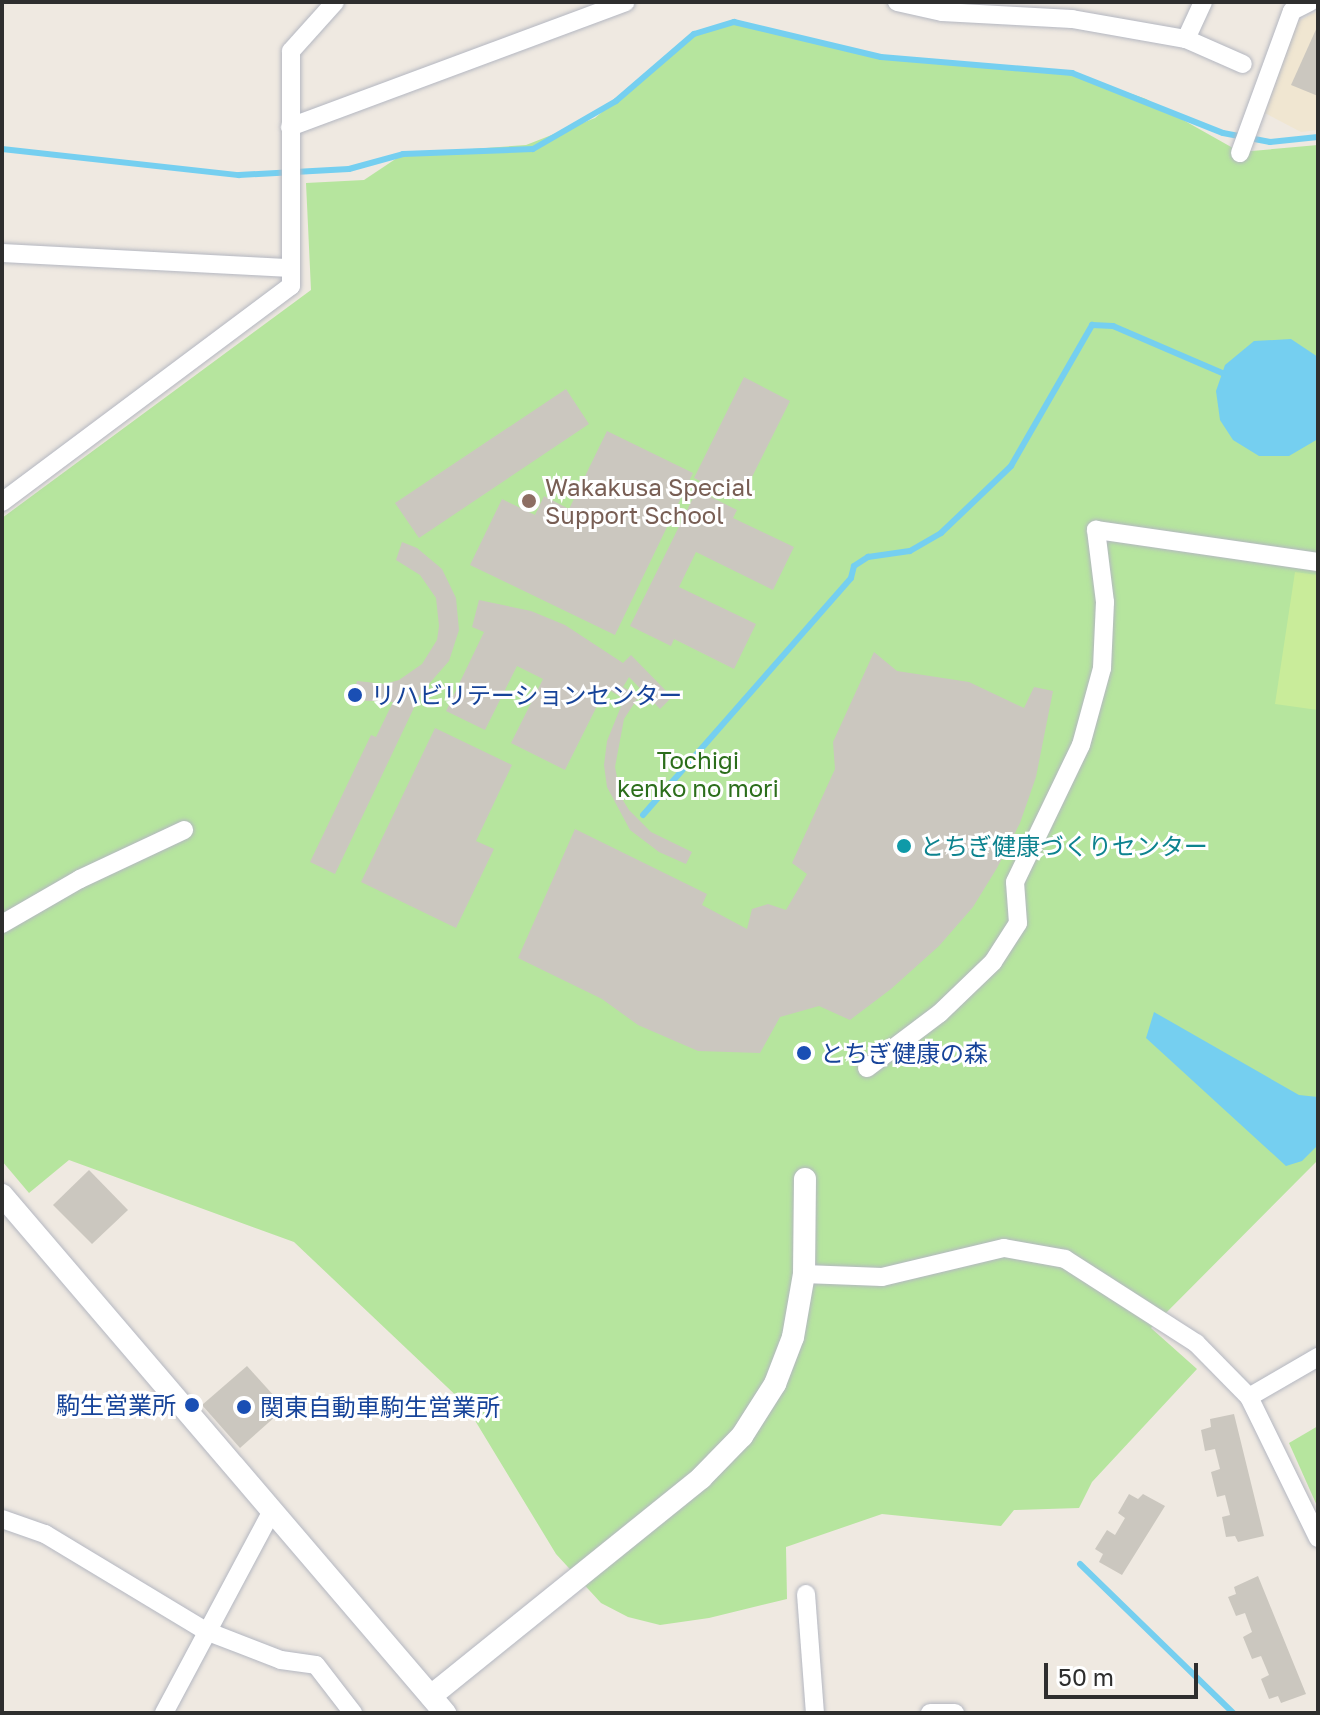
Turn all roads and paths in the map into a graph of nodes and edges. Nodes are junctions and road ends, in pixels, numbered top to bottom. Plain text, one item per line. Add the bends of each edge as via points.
1 (335, 2) edge
2 (626, 2) edge
3 (897, 2) edge
4 (1203, 2) edge
5 (1310, 2) edge
6 (1186, 39) junction
7 (1243, 64) dead end
8 (290, 127) junction
9 (1240, 153) dead end
10 (2, 253) edge
11 (291, 268) junction
12 (2, 502) edge
13 (1318, 562) edge
14 (184, 830) dead end
15 (2, 924) edge
16 (867, 1068) dead end
17 (805, 1179) dead end
18 (2, 1195) edge
19 (804, 1274) junction
20 (1318, 1357) edge
21 (1249, 1397) junction
22 (272, 1511) junction
23 (2, 1519) edge
24 (1318, 1538) edge
25 (806, 1594) dead end
26 (206, 1631) junction
27 (438, 1704) edge
28 (164, 1713) edge
29 (353, 1713) edge
30 (815, 1713) edge
31 (930, 1713) edge
32 (955, 1713) edge

1 - 8 street via 291,51
2 - 8 street
3 - 6 street via 942,12 1072,19
4 - 6 street
5 - 9 street via 1292,11
6 - 7 street
8 - 11 street
10 - 11 street
11 - 12 street via 291,286
13 - 16 street via 1096,530 1105,602 1102,668 1081,745 1015,882 1018,923 993,962 940,1013
14 - 15 street via 80,879
17 - 19 street
18 - 22 street
19 - 21 street via 882,1277 1004,1248 1065,1259 1196,1343
19 - 27 street via 786,1360 742,1436 701,1478
20 - 21 street
21 - 24 street
22 - 26 street
22 - 27 street
23 - 26 street via 45,1534
25 - 30 street
26 - 28 street
26 - 29 street via 281,1660 316,1665
31 - 32 street

